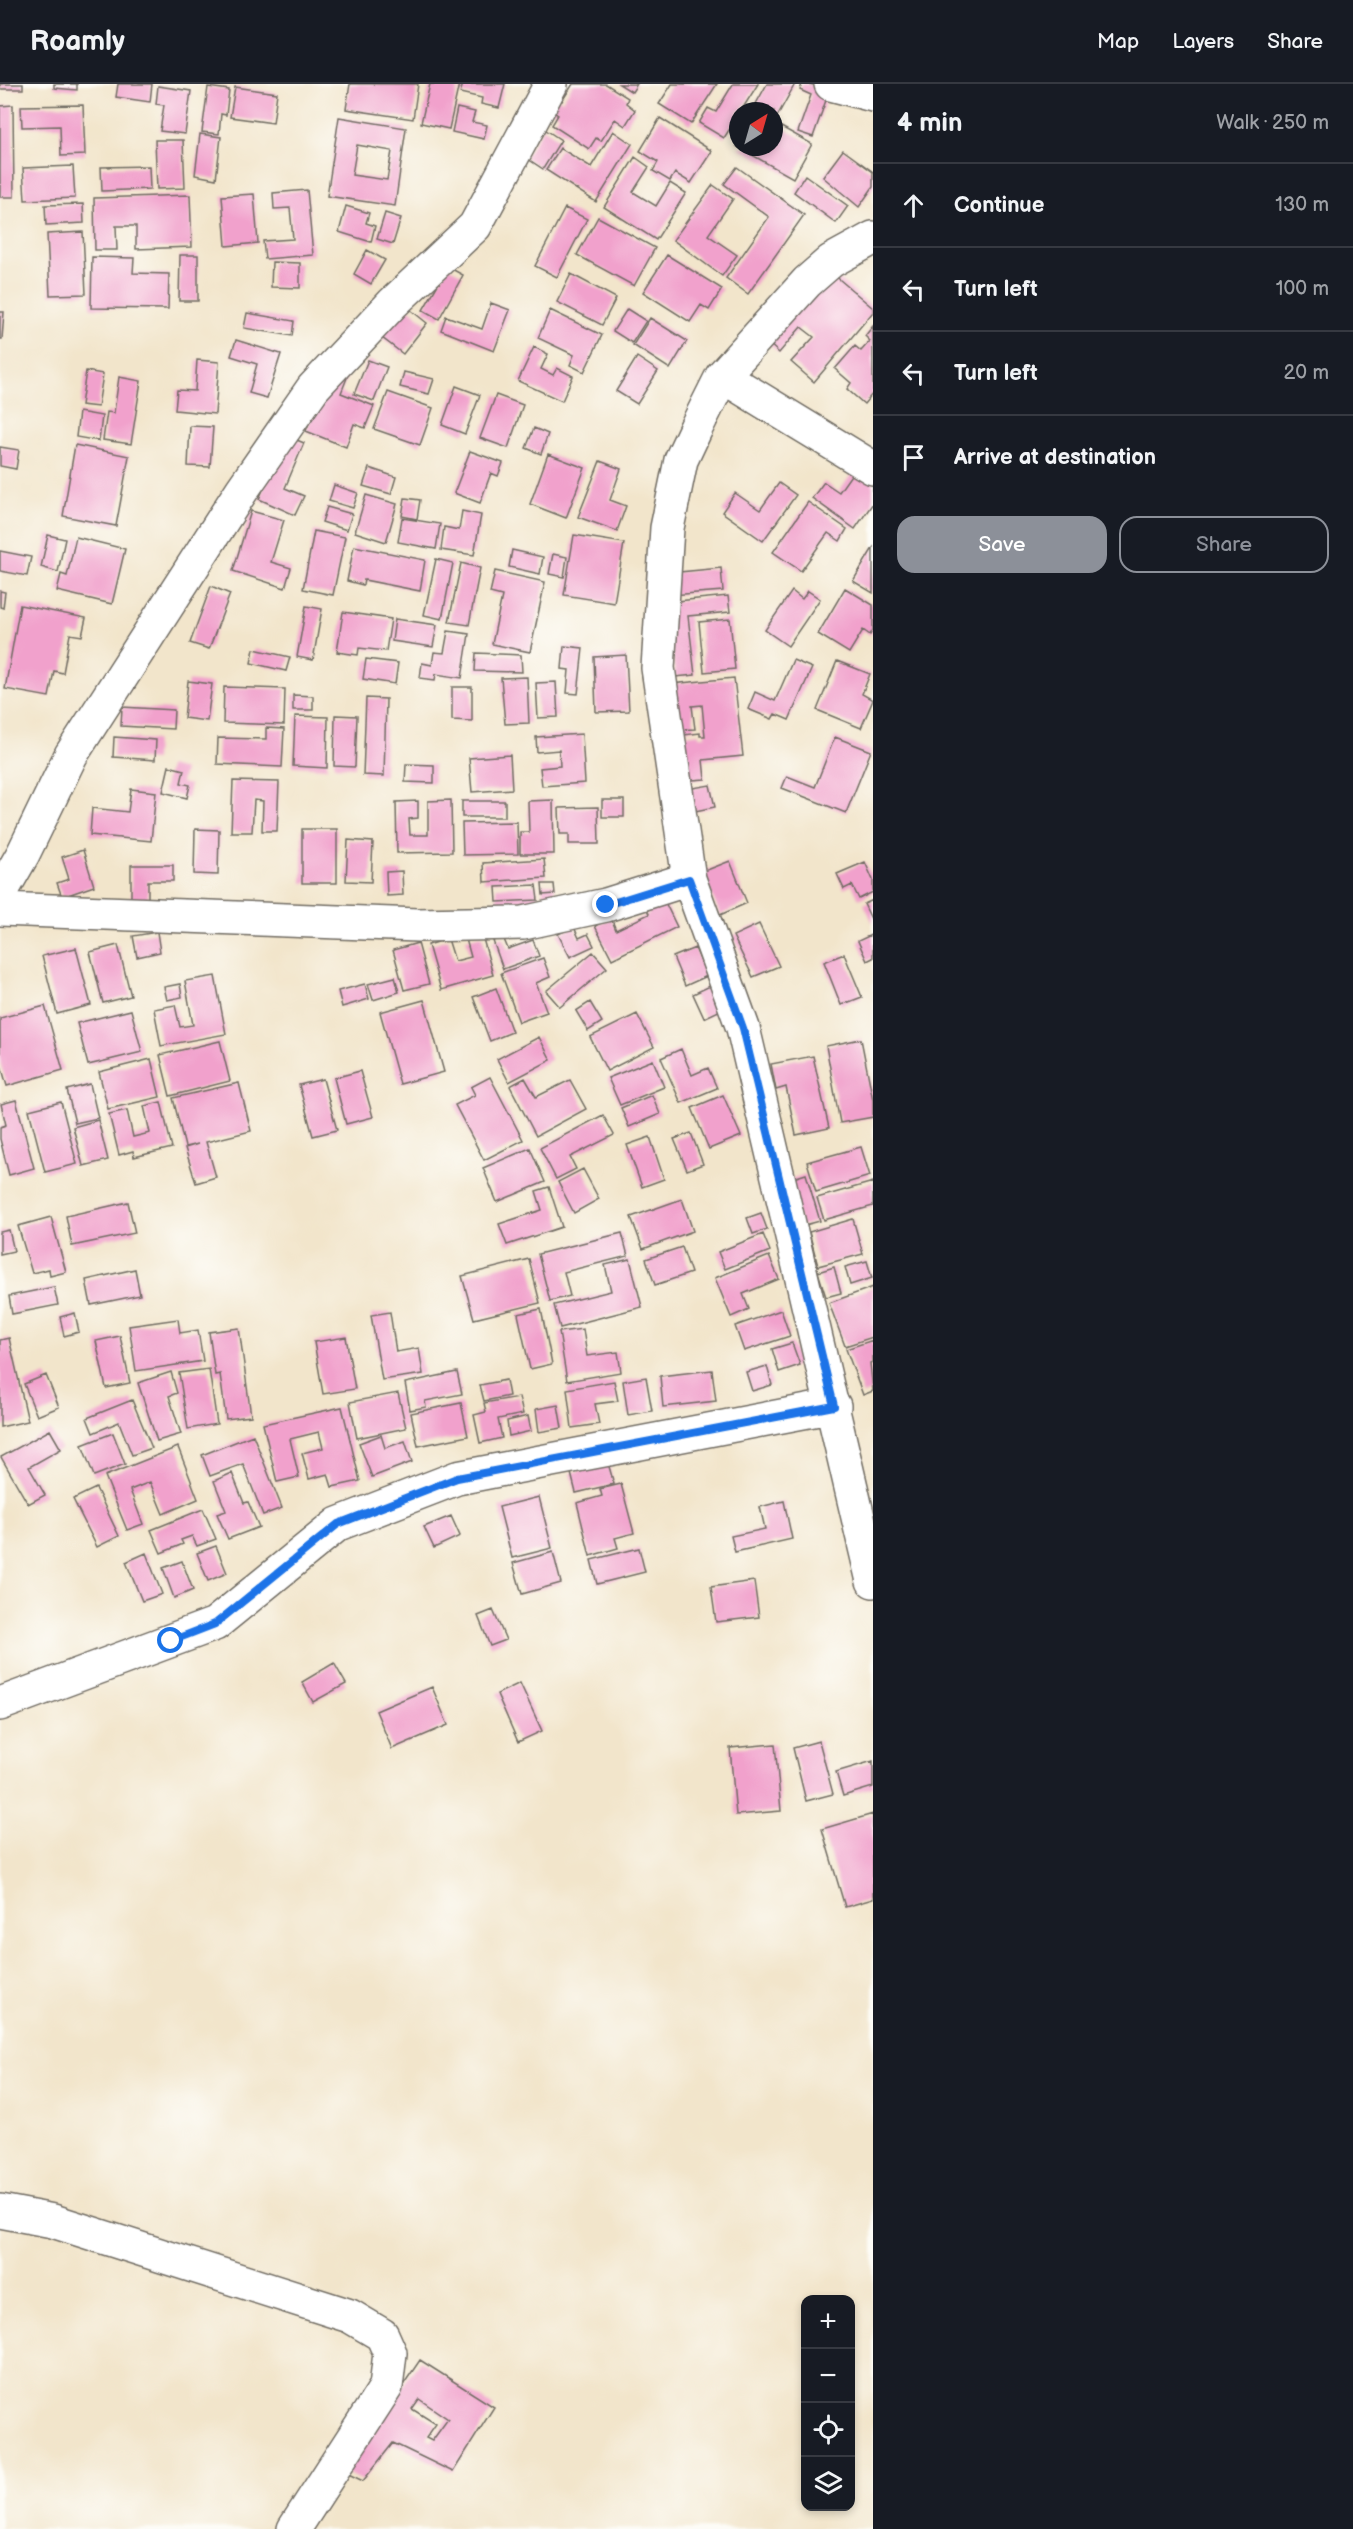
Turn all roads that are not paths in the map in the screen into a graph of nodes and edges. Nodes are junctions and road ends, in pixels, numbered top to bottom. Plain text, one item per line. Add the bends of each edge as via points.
1 (550, 84) edge
2 (831, 84) edge
3 (873, 94) edge
4 (873, 238) edge
5 (722, 376) junction
6 (873, 468) edge
7 (689, 879) junction
8 (0, 894) edge
9 (0, 909) edge
10 (834, 1406) junction
11 (873, 1581) edge
12 (0, 1704) edge
13 (0, 2211) edge
14 (294, 2529) edge

1 - 8 street via 475,226 393,303 312,388 248,481 71,755
2 - 3 street
4 - 5 street via 831,261 807,282
5 - 6 street
5 - 7 street via 681,460 665,551 658,668
7 - 9 street via 606,905 522,923 418,925
7 - 10 street via 743,1028
10 - 11 street
10 - 12 street via 457,1478 338,1524 215,1624
13 - 14 street via 53,2221 350,2316 382,2335 390,2353 386,2387

